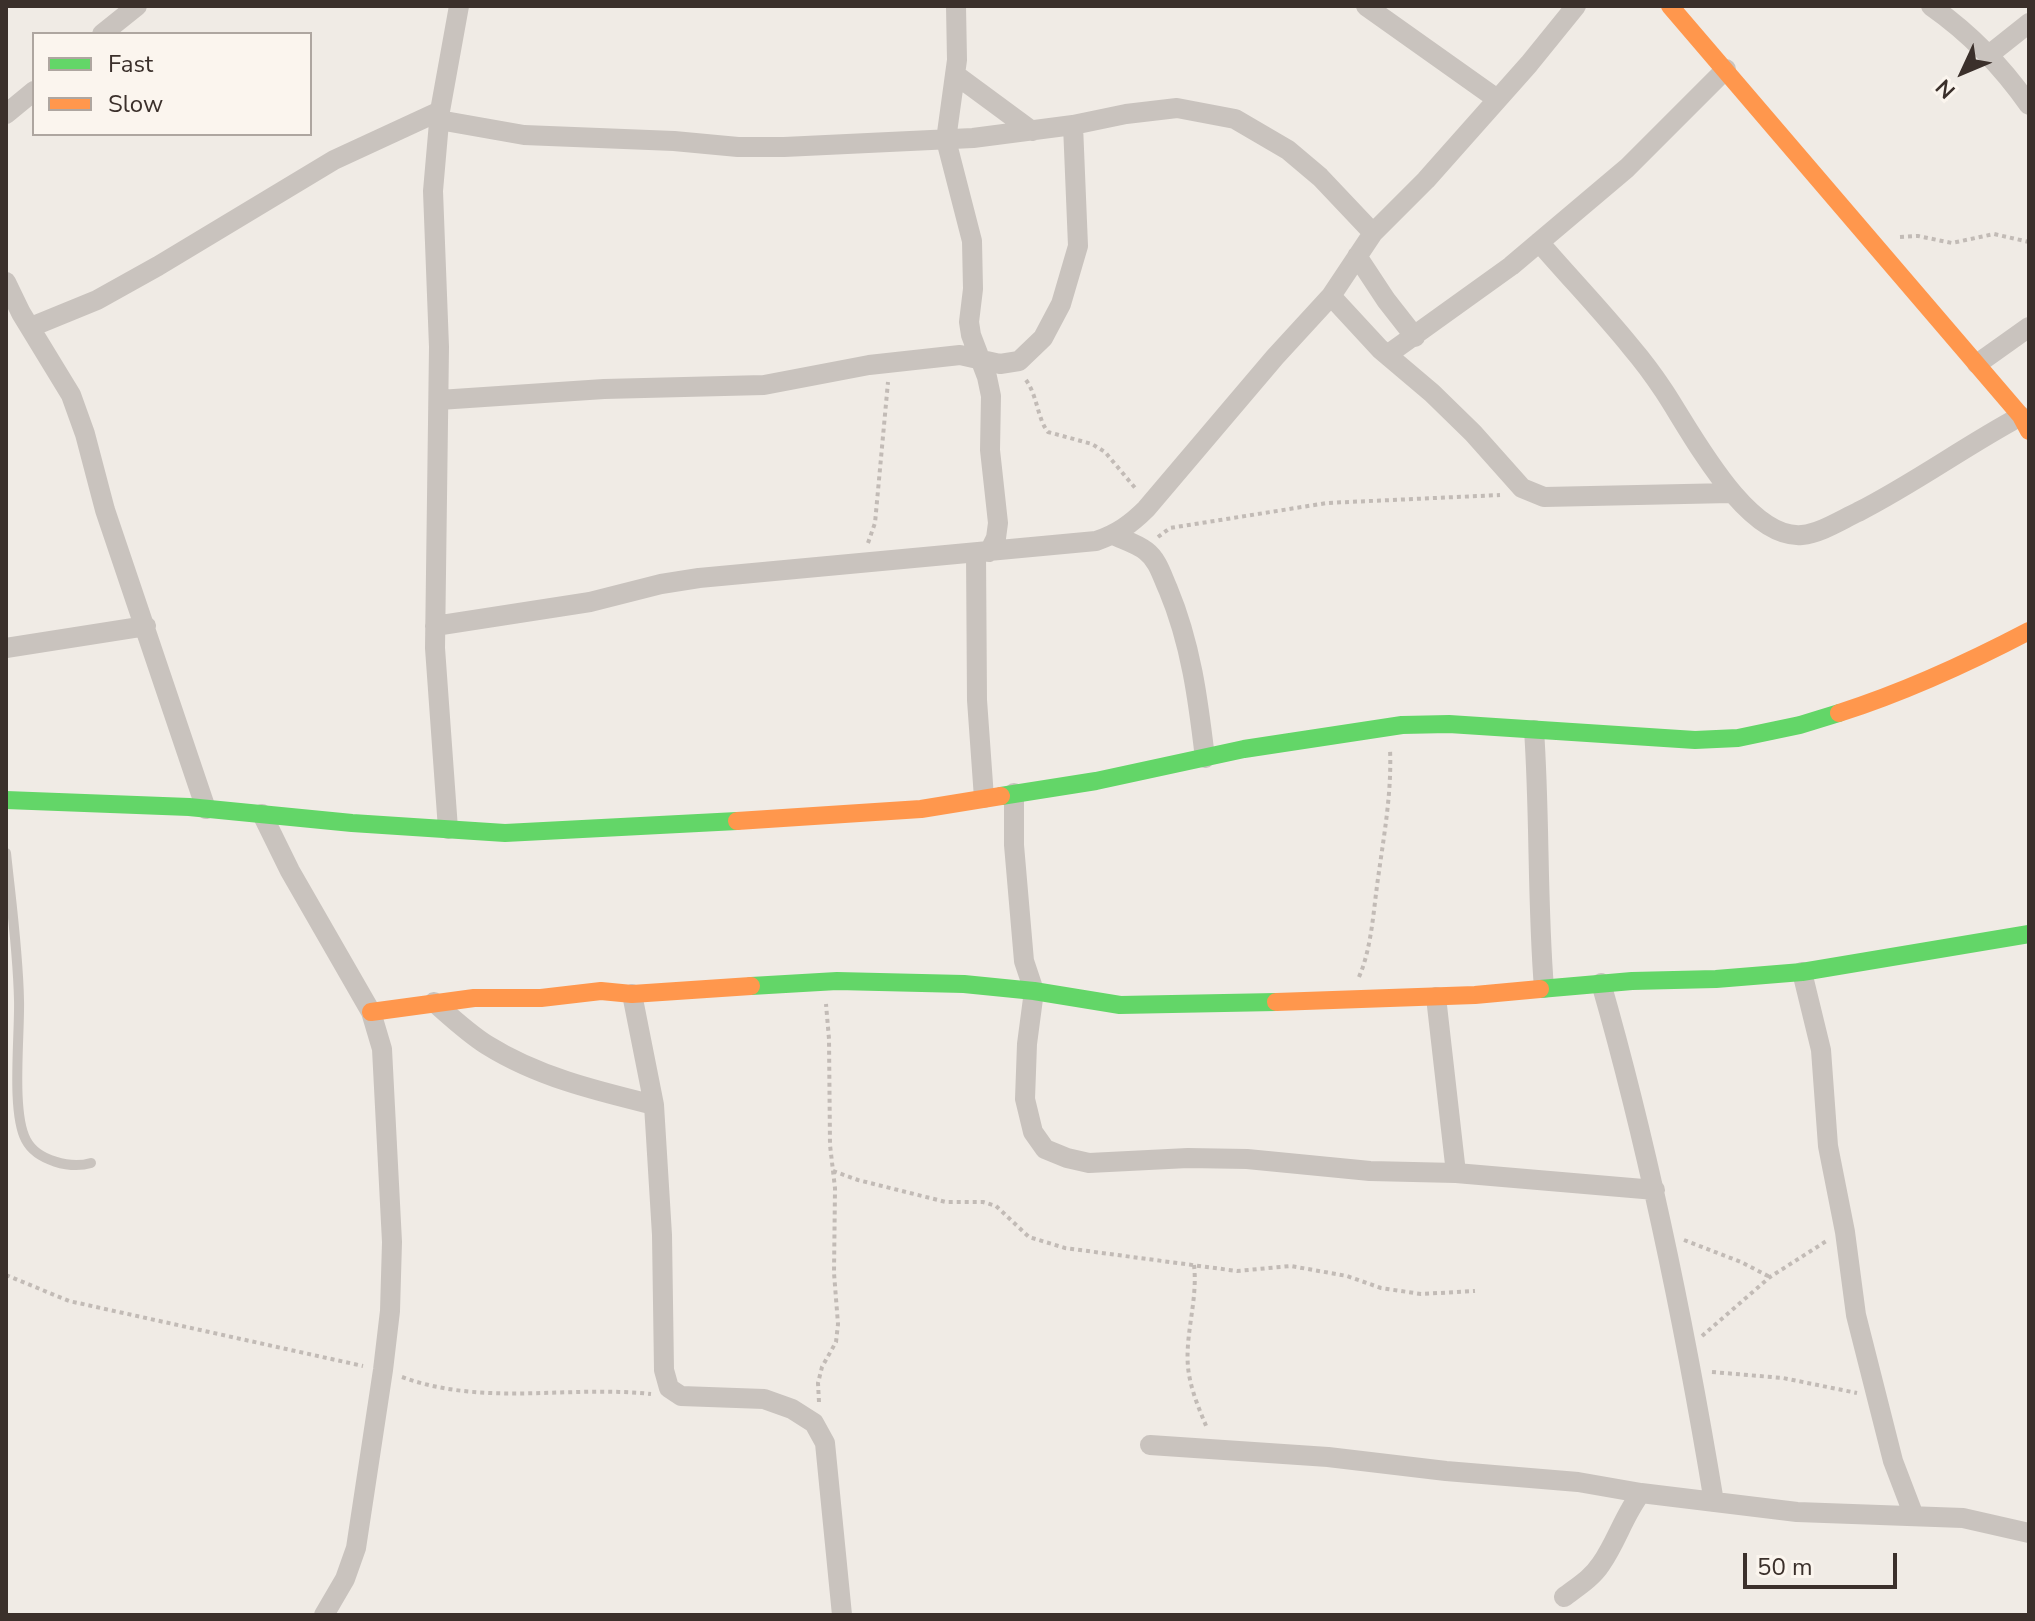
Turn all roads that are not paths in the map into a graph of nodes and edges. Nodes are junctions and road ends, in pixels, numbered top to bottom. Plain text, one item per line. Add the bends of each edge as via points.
1 (137, 6) edge
2 (459, 6) edge
3 (956, 6) edge
4 (1366, 6) edge
5 (1576, 6) edge
6 (1670, 6) edge
7 (1931, 6) edge
8 (2029, 23) edge
9 (104, 32) edge
10 (1990, 54) junction
11 (1726, 69) junction
12 (956, 75) junction
13 (32, 93) edge
14 (1497, 99) junction
15 (2029, 105) edge
16 (6, 114) edge
17 (440, 115) junction
18 (1073, 125) junction
19 (1032, 131) junction
20 (946, 140) junction
21 (1373, 233) junction
22 (1539, 242) junction
23 (1357, 256) junction
24 (6, 282) edge
25 (1331, 296) junction
26 (31, 327) junction
27 (2029, 327) edge
28 (1415, 337) junction
29 (1387, 355) junction
30 (981, 359) junction
31 (1977, 364) junction
32 (439, 400) junction
33 (2025, 424) edge
34 (1731, 493) junction
35 (1113, 535) junction
36 (982, 552) junction
37 (146, 626) junction
38 (435, 626) junction
39 (2029, 631) edge
40 (6, 648) edge
41 (1534, 730) junction
42 (1205, 758) junction
43 (1014, 793) junction
44 (984, 798) junction
45 (6, 800) edge
46 (206, 809) junction
47 (262, 814) junction
48 (448, 829) junction
49 (6, 853) edge
50 (2029, 934) edge
51 (1802, 972) junction
52 (1601, 983) junction
53 (1544, 988) junction
54 (1034, 991) junction
55 (632, 994) junction
56 (1436, 997) junction
57 (434, 1002) junction
58 (371, 1012) junction
59 (654, 1105) junction
60 (91, 1163) dead end
61 (1456, 1173) junction
62 (1655, 1190) junction
63 (1150, 1445) dead end
64 (1641, 1493) junction
65 (1714, 1502) junction
66 (1914, 1516) junction
67 (2029, 1533) edge
68 (1564, 1597) dead end
69 (324, 1615) edge
70 (842, 1615) edge

1 - 9 street
2 - 17 street
3 - 12 street
4 - 14 street
5 - 14 street
6 - 11 street
7 - 10 street
8 - 10 street
10 - 15 street
11 - 22 street via 1627,168
11 - 31 street
12 - 19 street
12 - 20 street
13 - 16 street
14 - 21 street
17 - 20 street via 524,135 738,147
17 - 26 street via 334,160 97,300
17 - 32 street via 433,191
18 - 19 street
18 - 21 street via 1177,108 1235,119 1288,150
18 - 30 street via 1078,246 1061,304 1027,355 1009,364
19 - 20 street
20 - 30 street via 972,241 969,322
21 - 23 street
22 - 28 street
22 - 34 street via 1631,346
23 - 25 street
23 - 28 street
24 - 26 street
25 - 29 street
25 - 35 street via 1146,509
26 - 37 street via 71,395
27 - 31 street
28 - 29 street
29 - 34 street via 1526,489 1544,497
30 - 32 street via 960,355 888,363 764,385
30 - 36 street via 991,396 998,523 996,538
31 - 33 street
32 - 38 street
33 - 34 street via 1978,439 1904,487 1831,526 1802,535 1774,529
35 - 36 street
35 - 42 street via 1147,552 1158,565 1187,639
36 - 38 street via 699,578 590,602
36 - 44 street via 977,713
37 - 40 street
37 - 46 street
38 - 48 street
39 - 41 street via 1887,698 1738,738
41 - 42 street via 1449,724 1389,727
41 - 53 street
42 - 43 street
43 - 44 street
43 - 54 street via 1024,961
44 - 48 street via 921,809 605,829
45 - 46 street
46 - 47 street
47 - 48 street
47 - 58 street
49 - 60 lane via 19,997 18,1112 26,1141 39,1155 79,1166
50 - 51 street
51 - 52 street
51 - 66 street via 1821,1050 1828,1146 1856,1315 1893,1461
52 - 53 street
52 - 62 street
53 - 56 street
54 - 55 street via 964,984 822,982
54 - 56 street via 1120,1005
54 - 61 street via 1025,1099 1033,1132 1045,1149 1089,1163 1247,1159
55 - 57 street via 601,991
55 - 59 street
56 - 61 street
57 - 58 street
57 - 59 street via 509,1058 556,1078
58 - 69 street via 382,1049 392,1242 390,1311 356,1548
59 - 70 street via 664,1370 669,1388 681,1396 764,1399 814,1423 825,1443
61 - 62 street
62 - 65 street
63 - 64 street via 1328,1457
64 - 65 street
64 - 68 street via 1600,1566
65 - 66 street via 1797,1512
66 - 67 street via 1963,1518

